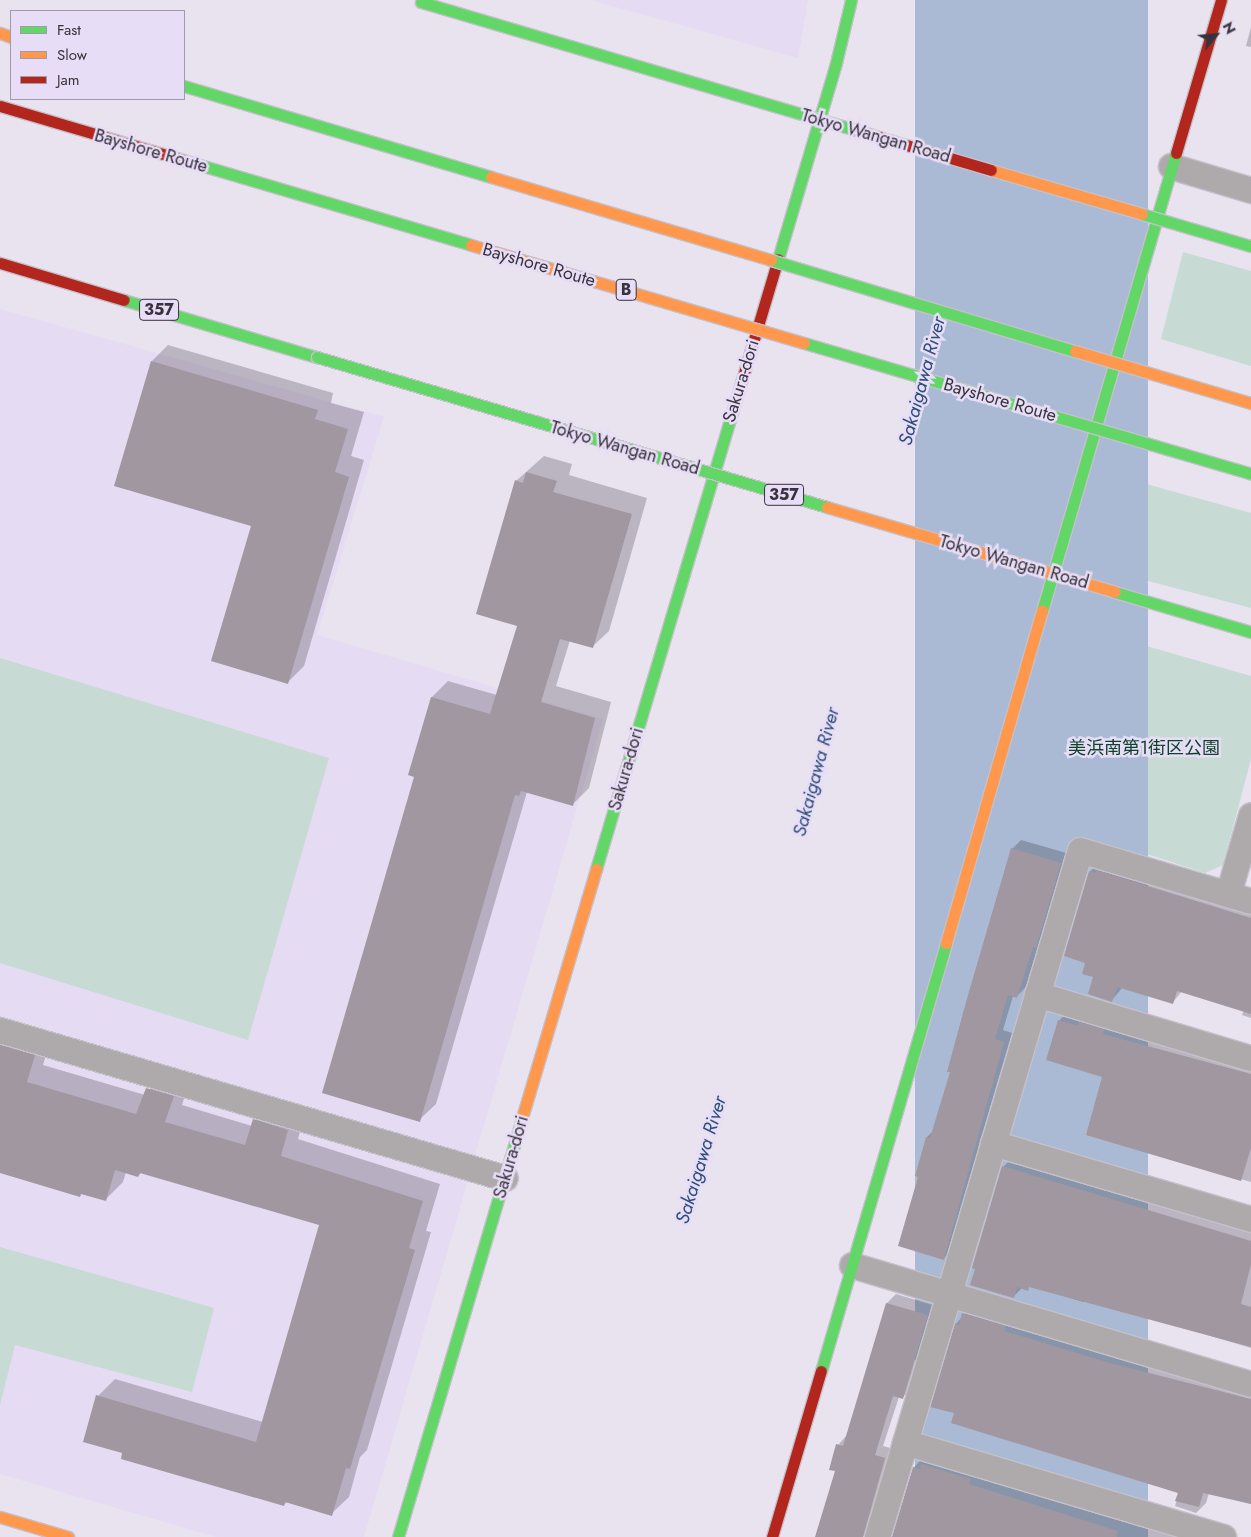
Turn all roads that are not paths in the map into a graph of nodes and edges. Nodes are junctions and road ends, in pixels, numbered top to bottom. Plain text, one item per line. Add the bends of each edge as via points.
1 (851, 0) edge
2 (1221, 0) edge
3 (418, 1) edge
4 (185, 86) edge
5 (0, 106) edge
6 (1171, 166) junction
7 (1251, 190) edge
8 (1251, 246) edge
9 (0, 263) edge
10 (1251, 403) edge
11 (1251, 474) edge
12 (1251, 632) edge
13 (1251, 816) edge
14 (1240, 897) edge
15 (1037, 994) junction
16 (0, 1030) edge
17 (1251, 1058) edge
18 (993, 1143) junction
19 (505, 1178) junction
20 (1251, 1220) edge
21 (852, 1265) junction
22 (948, 1294) junction
23 (1251, 1384) edge
24 (904, 1442) junction
25 (0, 1517) edge
26 (68, 1537) edge
27 (398, 1537) edge
28 (772, 1537) edge
29 (877, 1537) edge
30 (1223, 1537) edge

1 - 19 main road, Sakura-dori via 836,63
2 - 6 main road
3 - 8 main road, Tokyo Wangan Road, bridge
4 - 10 main road, bridge
5 - 11 main road, Bayshore Route / B, bridge
6 - 7 street
6 - 21 main road
9 - 12 main road, Tokyo Wangan Road / 357, bridge
13 - 14 street
14 - 15 street via 1080,850
15 - 17 street
15 - 18 street
16 - 19 street
18 - 20 street
18 - 22 street
19 - 27 main road, Sakura-dori
21 - 22 street
21 - 28 main road
22 - 23 street
22 - 24 street
24 - 29 street
24 - 30 street
25 - 26 main road

